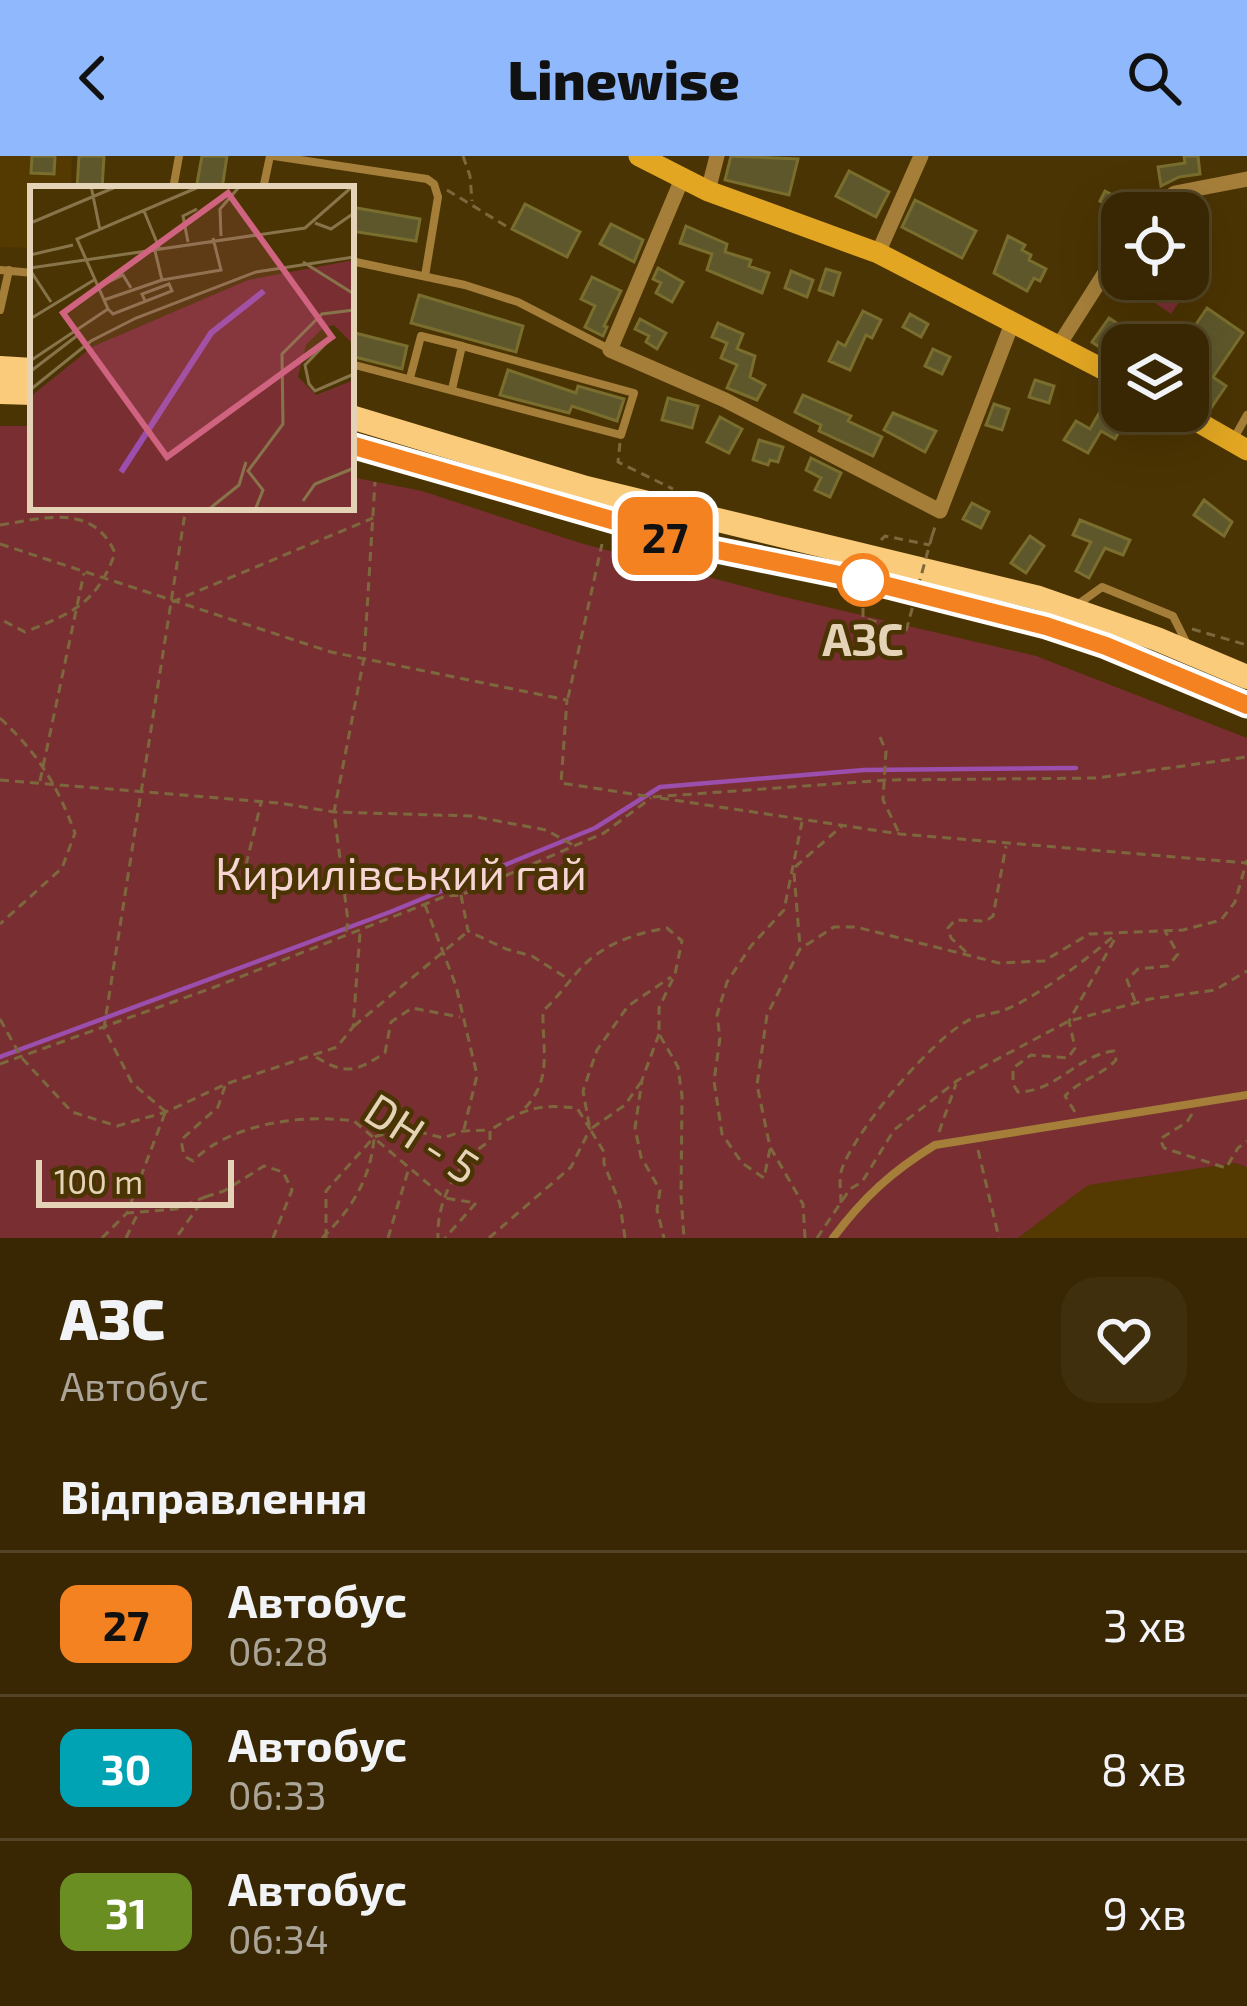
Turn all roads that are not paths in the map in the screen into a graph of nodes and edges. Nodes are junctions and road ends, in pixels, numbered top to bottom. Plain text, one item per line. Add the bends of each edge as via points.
1 (179, 156) edge
2 (272, 156) edge
3 (639, 156) edge
4 (717, 156) edge
5 (920, 156) edge
6 (682, 179) junction
7 (1247, 179) edge
8 (174, 186) edge
9 (264, 186) edge
10 (708, 191) junction
11 (1180, 192) edge
12 (878, 253) junction
13 (354, 262) edge
14 (4, 270) edge
15 (425, 276) junction
16 (1101, 280) edge
17 (0, 310) edge
18 (1013, 321) junction
19 (1059, 345) junction
20 (462, 346) junction
21 (610, 350) junction
22 (354, 365) edge
23 (0, 368) edge
24 (1101, 368) edge
25 (30, 370) edge
26 (410, 378) junction
27 (452, 389) junction
28 (0, 392) edge
29 (30, 393) edge
30 (1247, 415) edge
31 (354, 418) edge
32 (1209, 428) edge
33 (354, 446) edge
34 (1239, 446) edge
35 (1247, 677) edge
36 (1247, 705) edge
37 (1247, 1095) edge
38 (833, 1238) edge

1 - 8 lane
2 - 9 lane
2 - 15 lane via 434,184
3 - 6 street
4 - 10 street
5 - 12 street
6 - 10 street
6 - 21 street
7 - 11 street
10 - 12 street
12 - 18 street
13 - 15 lane
14 - 17 lane
15 - 21 lane via 518,302
16 - 19 street
18 - 19 street
18 - 21 street via 940,511
19 - 24 street
20 - 26 lane via 421,336
20 - 27 lane
20 - 27 lane via 634,393 621,435
22 - 26 lane
23 - 25 main road
26 - 27 lane
28 - 29 main road
30 - 34 lane
31 - 35 main road via 586,488 1072,608
32 - 34 street
33 - 36 main road via 712,549 1046,626
37 - 38 lane via 935,1145 890,1172

